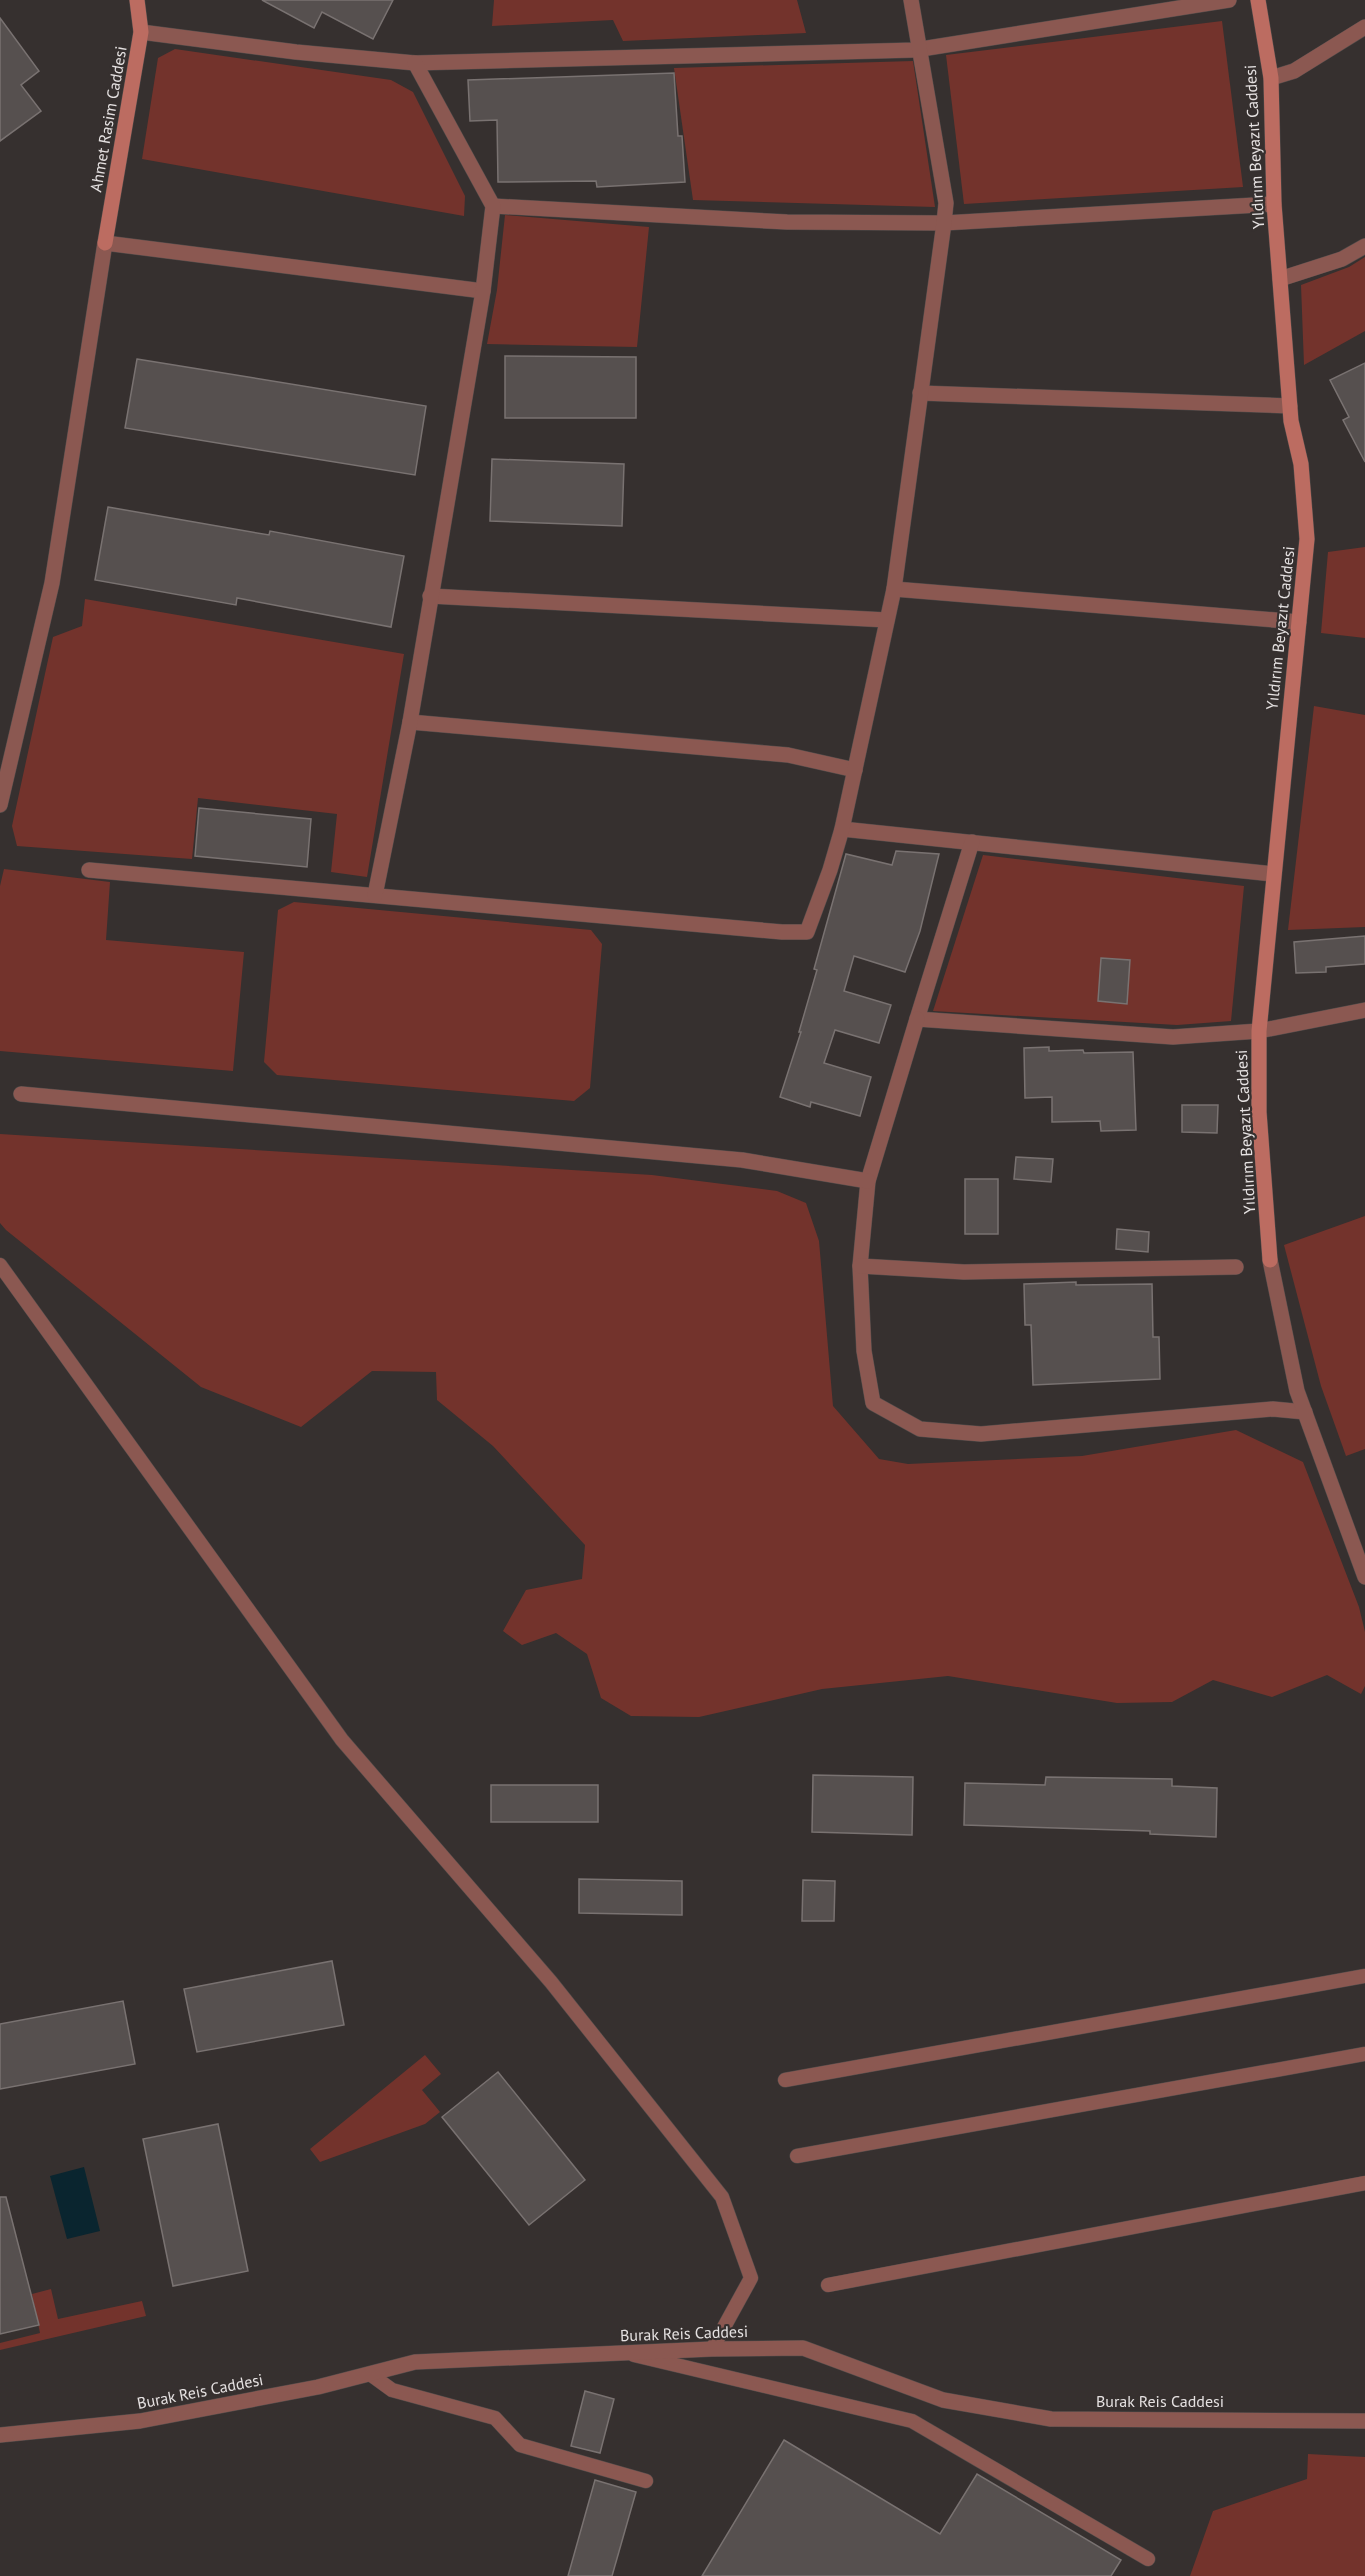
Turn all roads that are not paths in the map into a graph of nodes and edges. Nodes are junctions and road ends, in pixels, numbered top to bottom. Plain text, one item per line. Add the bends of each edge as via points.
1 (911, 0) edge
2 (1229, 0) edge
3 (1257, 0) edge
4 (136, 3) edge
5 (1365, 27) edge
6 (141, 32) junction
7 (921, 49) junction
8 (415, 63) junction
9 (1271, 78) junction
10 (1274, 204) junction
11 (493, 206) junction
12 (944, 224) junction
13 (105, 243) junction
14 (1365, 246) edge
15 (1280, 279) junction
16 (483, 291) junction
17 (921, 393) junction
18 (1290, 406) junction
19 (894, 589) junction
20 (430, 596) junction
21 (887, 620) junction
22 (1299, 622) junction
23 (410, 722) junction
24 (855, 770) junction
25 (0, 805) edge
26 (842, 829) junction
27 (972, 842) junction
28 (89, 870) dead end
29 (1273, 874) junction
30 (375, 895) junction
31 (1365, 1010) edge
32 (917, 1019) junction
33 (1259, 1032) junction
34 (21, 1094) dead end
35 (868, 1181) junction
36 (0, 1265) edge
37 (860, 1266) junction
38 (1236, 1267) dead end
39 (1305, 1412) junction
40 (1365, 1577) edge
41 (1365, 1976) edge
42 (1365, 2054) edge
43 (785, 2080) dead end
44 (797, 2156) dead end
45 (1365, 2183) edge
46 (828, 2285) dead end
47 (712, 2349) junction
48 (623, 2353) junction
49 (370, 2374) junction
50 (1365, 2421) edge
51 (0, 2435) edge
52 (646, 2481) dead end
53 (1148, 2559) dead end

1 - 7 street
2 - 7 street
3 - 9 street, Yıldırım Beyazıt Caddesi
4 - 6 street, Ahmet Rasim Caddesi
5 - 9 street via 1294,71
6 - 8 street
6 - 13 street, Ahmet Rasim Caddesi
7 - 8 street
7 - 12 street via 946,203
8 - 11 street
9 - 10 street, Yıldırım Beyazıt Caddesi
10 - 12 street
10 - 15 street, Yıldırım Beyazıt Caddesi
11 - 12 street via 787,222
11 - 16 street
12 - 17 street
13 - 16 street
13 - 25 street via 52,584
14 - 15 street via 1342,259
15 - 18 street, Yıldırım Beyazıt Caddesi
16 - 20 street
17 - 18 street
17 - 19 street
18 - 22 street, Yıldırım Beyazıt Caddesi via 1301,464 1307,539
19 - 21 street
19 - 22 street
20 - 21 street
20 - 23 street
21 - 24 street
22 - 29 street, Yıldırım Beyazıt Caddesi
23 - 24 street via 788,755
23 - 30 street
24 - 26 street
26 - 27 street
26 - 30 street via 807,932
27 - 29 street
27 - 32 street
28 - 30 street
29 - 33 street, Yıldırım Beyazıt Caddesi
31 - 33 street
32 - 33 street via 1173,1037
32 - 35 street
33 - 39 street, Yıldırım Beyazıt Caddesi via 1259,1112 1270,1260 1297,1391
34 - 35 street via 742,1160
35 - 37 street
36 - 47 lane via 342,1740 550,1982 722,2197 751,2278
37 - 38 street via 964,1272
37 - 39 street via 864,1351 873,1403 920,1429 981,1434 1273,1409
39 - 40 street
41 - 43 lane
42 - 44 lane
45 - 46 lane
47 - 48 street, Burak Reis Caddesi
47 - 50 street, Burak Reis Caddesi via 803,2348 944,2400 1051,2419
48 - 49 street, Burak Reis Caddesi via 415,2362
48 - 53 lane via 912,2421
49 - 51 street, Burak Reis Caddesi via 140,2421
49 - 52 lane via 392,2390 495,2418 520,2445

